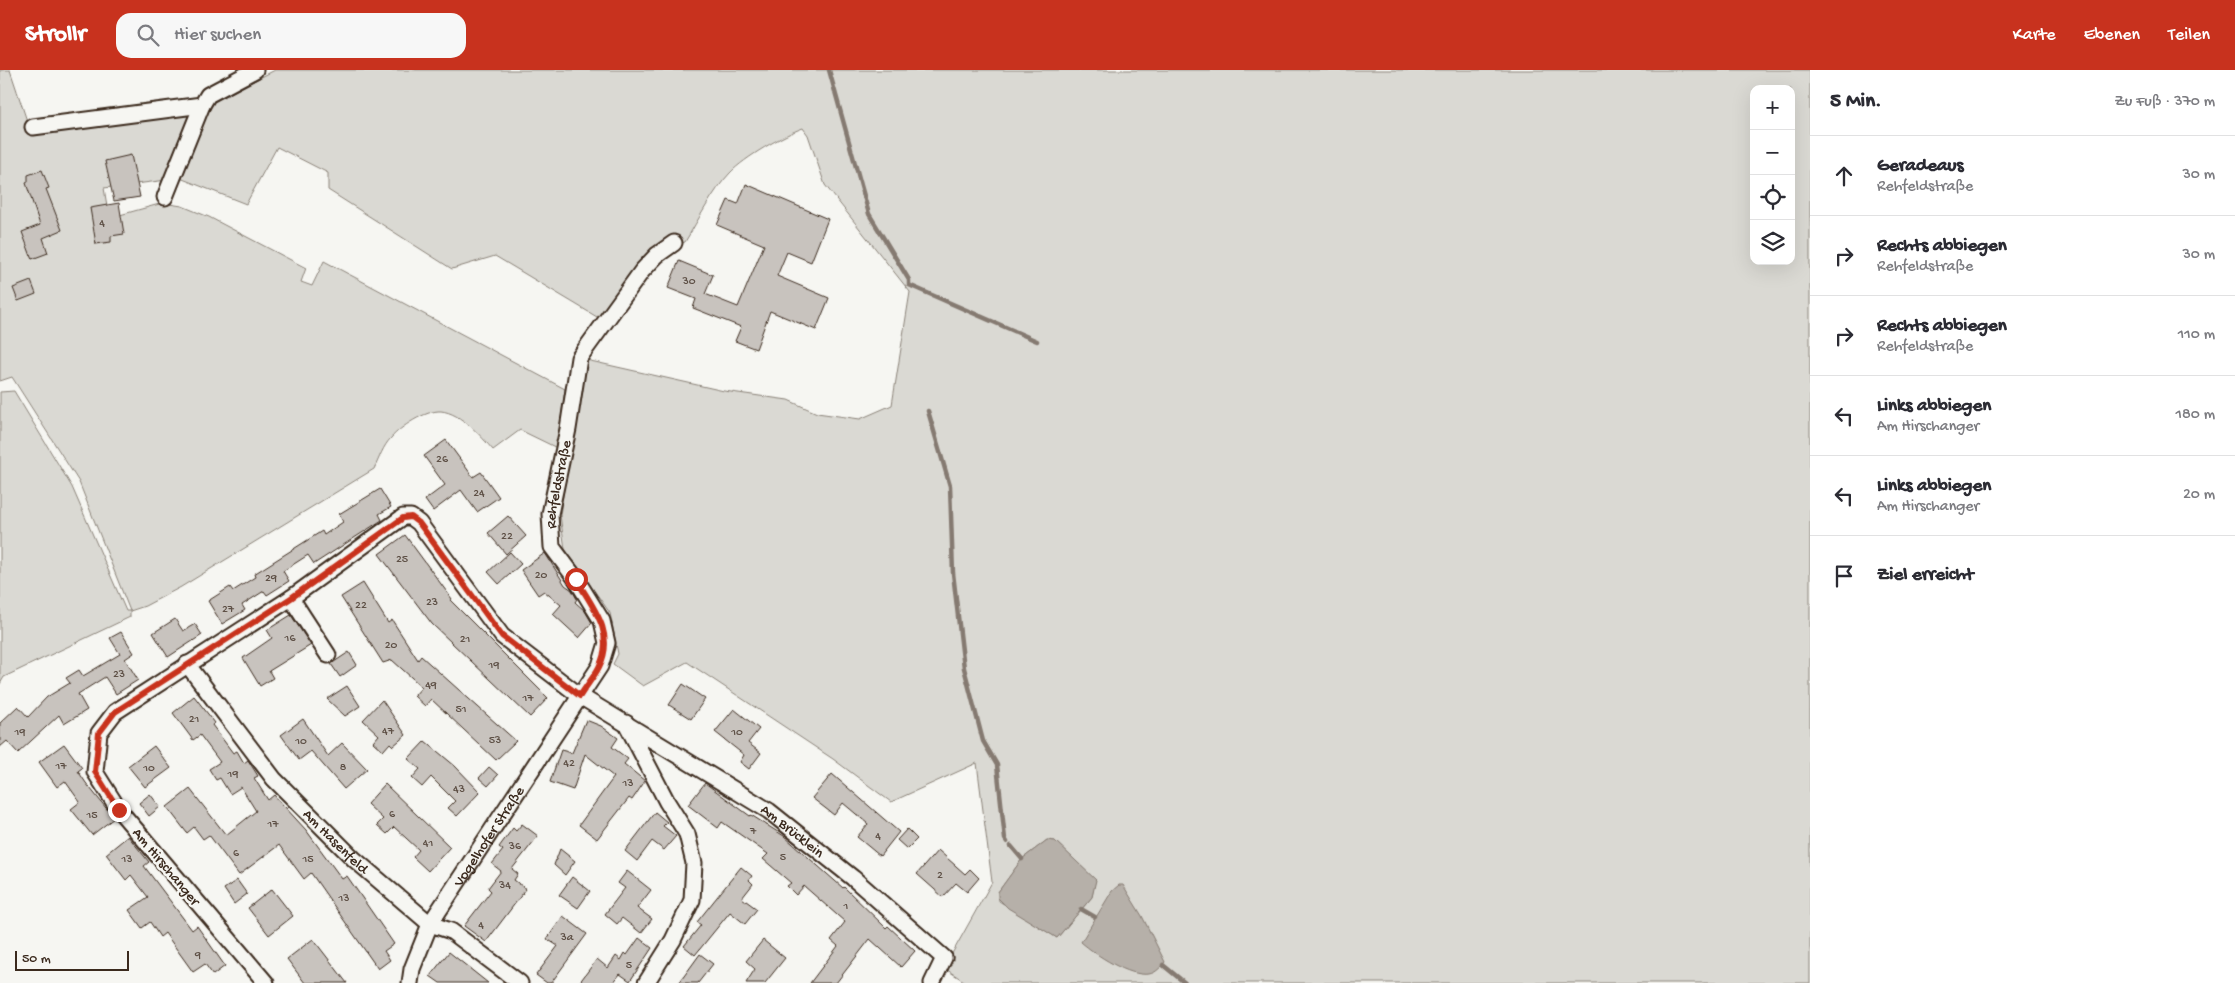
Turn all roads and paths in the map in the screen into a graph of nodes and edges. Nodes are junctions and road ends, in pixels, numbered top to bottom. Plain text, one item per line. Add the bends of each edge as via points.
1 (255, 70) edge
2 (202, 105) junction
3 (33, 127) dead end
4 (166, 197) dead end
5 (674, 243) dead end
6 (291, 598) junction
7 (328, 655) dead end
8 (187, 664) junction
9 (580, 696) junction
10 (626, 723) junction
11 (430, 924) junction
12 (266, 983) edge
13 (410, 983) edge
14 (520, 983) edge
15 (646, 983) edge
16 (932, 983) edge

1 - 2 street via 208,95
2 - 3 street
2 - 4 street
5 - 9 street, Rehfeldstraße via 657,254 642,271 579,358 550,514 552,547 602,621 607,643 600,666
6 - 7 street
6 - 8 street, Am Hirschanger
6 - 9 street, Am Hirschanger via 403,518 411,517 419,523 502,636
8 - 11 street, Am Hasenfeld via 274,779 354,859
8 - 12 street, Am Hirschanger via 115,712 99,733 95,772 119,810
9 - 10 street
9 - 11 street, Vogelhofer Straße
10 - 15 street via 687,834 694,863 692,900 673,940
10 - 16 street, Am Brücklein via 769,811 853,878 944,958
11 - 13 street, Vogelhofer Straße via 412,969
11 - 14 street, Am Hasenfeld via 451,931

